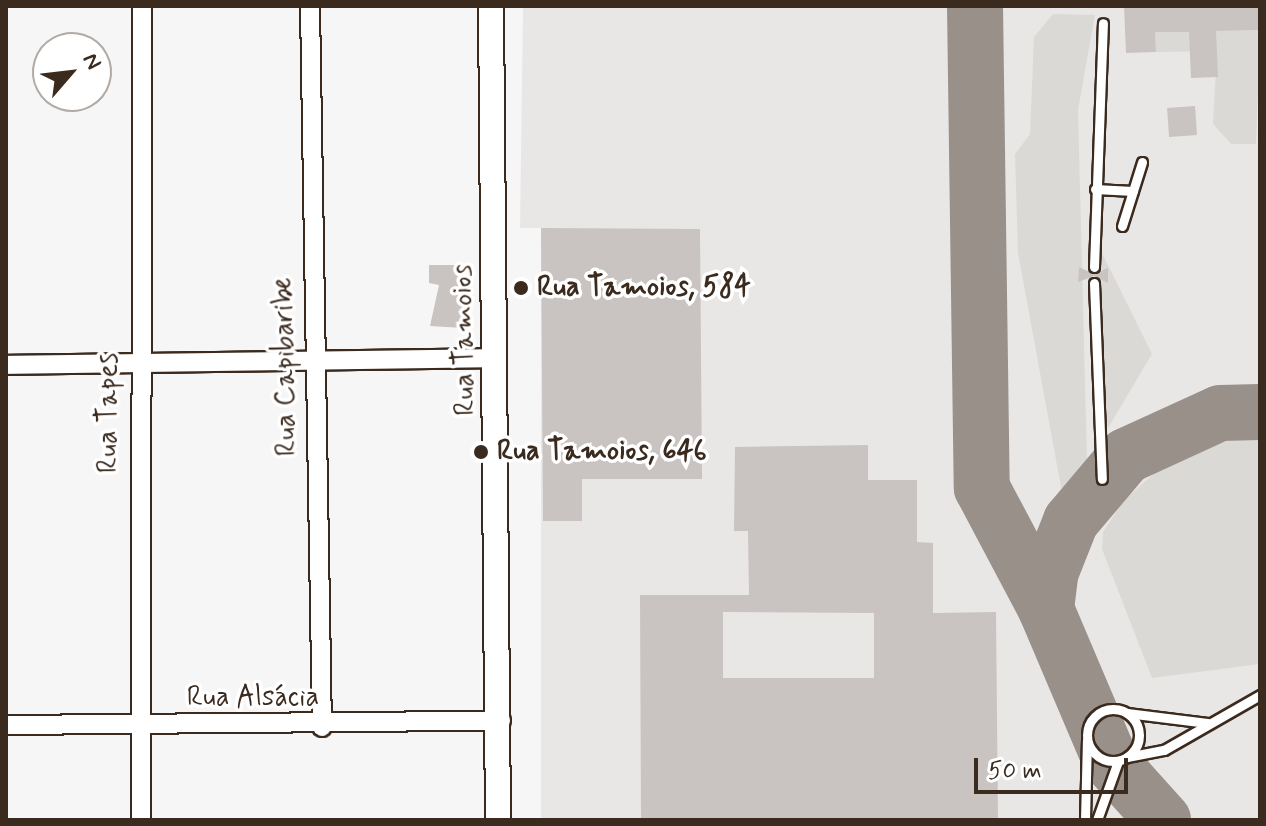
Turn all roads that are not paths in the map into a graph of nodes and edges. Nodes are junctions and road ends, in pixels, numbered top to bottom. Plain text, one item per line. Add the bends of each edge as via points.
1 (142, 6) edge
2 (310, 6) edge
3 (491, 6) edge
4 (1103, 23) dead end
5 (1142, 162) dead end
6 (1095, 189) junction
7 (1133, 191) junction
8 (1122, 226) dead end
9 (1094, 267) dead end
10 (1094, 283) dead end
11 (495, 358) junction
12 (313, 364) junction
13 (6, 365) edge
14 (136, 368) junction
15 (1102, 479) dead end
16 (1260, 695) edge
17 (1127, 713) junction
18 (501, 721) junction
19 (1207, 723) junction
20 (6, 725) edge
21 (139, 726) junction
22 (322, 727) junction
23 (1087, 740) junction
24 (1122, 759) junction
25 (499, 819) edge
26 (141, 820) edge
27 (1085, 820) edge
28 (1097, 820) edge

1 - 14 street, Rua Tapes
2 - 12 street, Rua Capibaribe
3 - 11 main road, Rua Tamoios
4 - 6 lane
5 - 7 lane
6 - 7 lane
6 - 9 lane
7 - 8 lane
10 - 15 lane
11 - 12 street
11 - 18 main road, Rua Tamoios
12 - 14 street
12 - 22 street, Rua Capibaribe
13 - 14 street
14 - 21 street, Rua Tapes
16 - 19 lane
17 - 19 lane
17 - 23 lane via 1098,713
17 - 24 lane via 1138,730
18 - 22 street, Rua Alsácia
18 - 25 main road, Rua Tamoios
19 - 24 lane via 1149,756
20 - 21 street, Rua Alsácia
21 - 22 street, Rua Alsácia
21 - 26 street, Rua Tapes
23 - 24 lane via 1100,758
23 - 27 lane
24 - 28 lane

